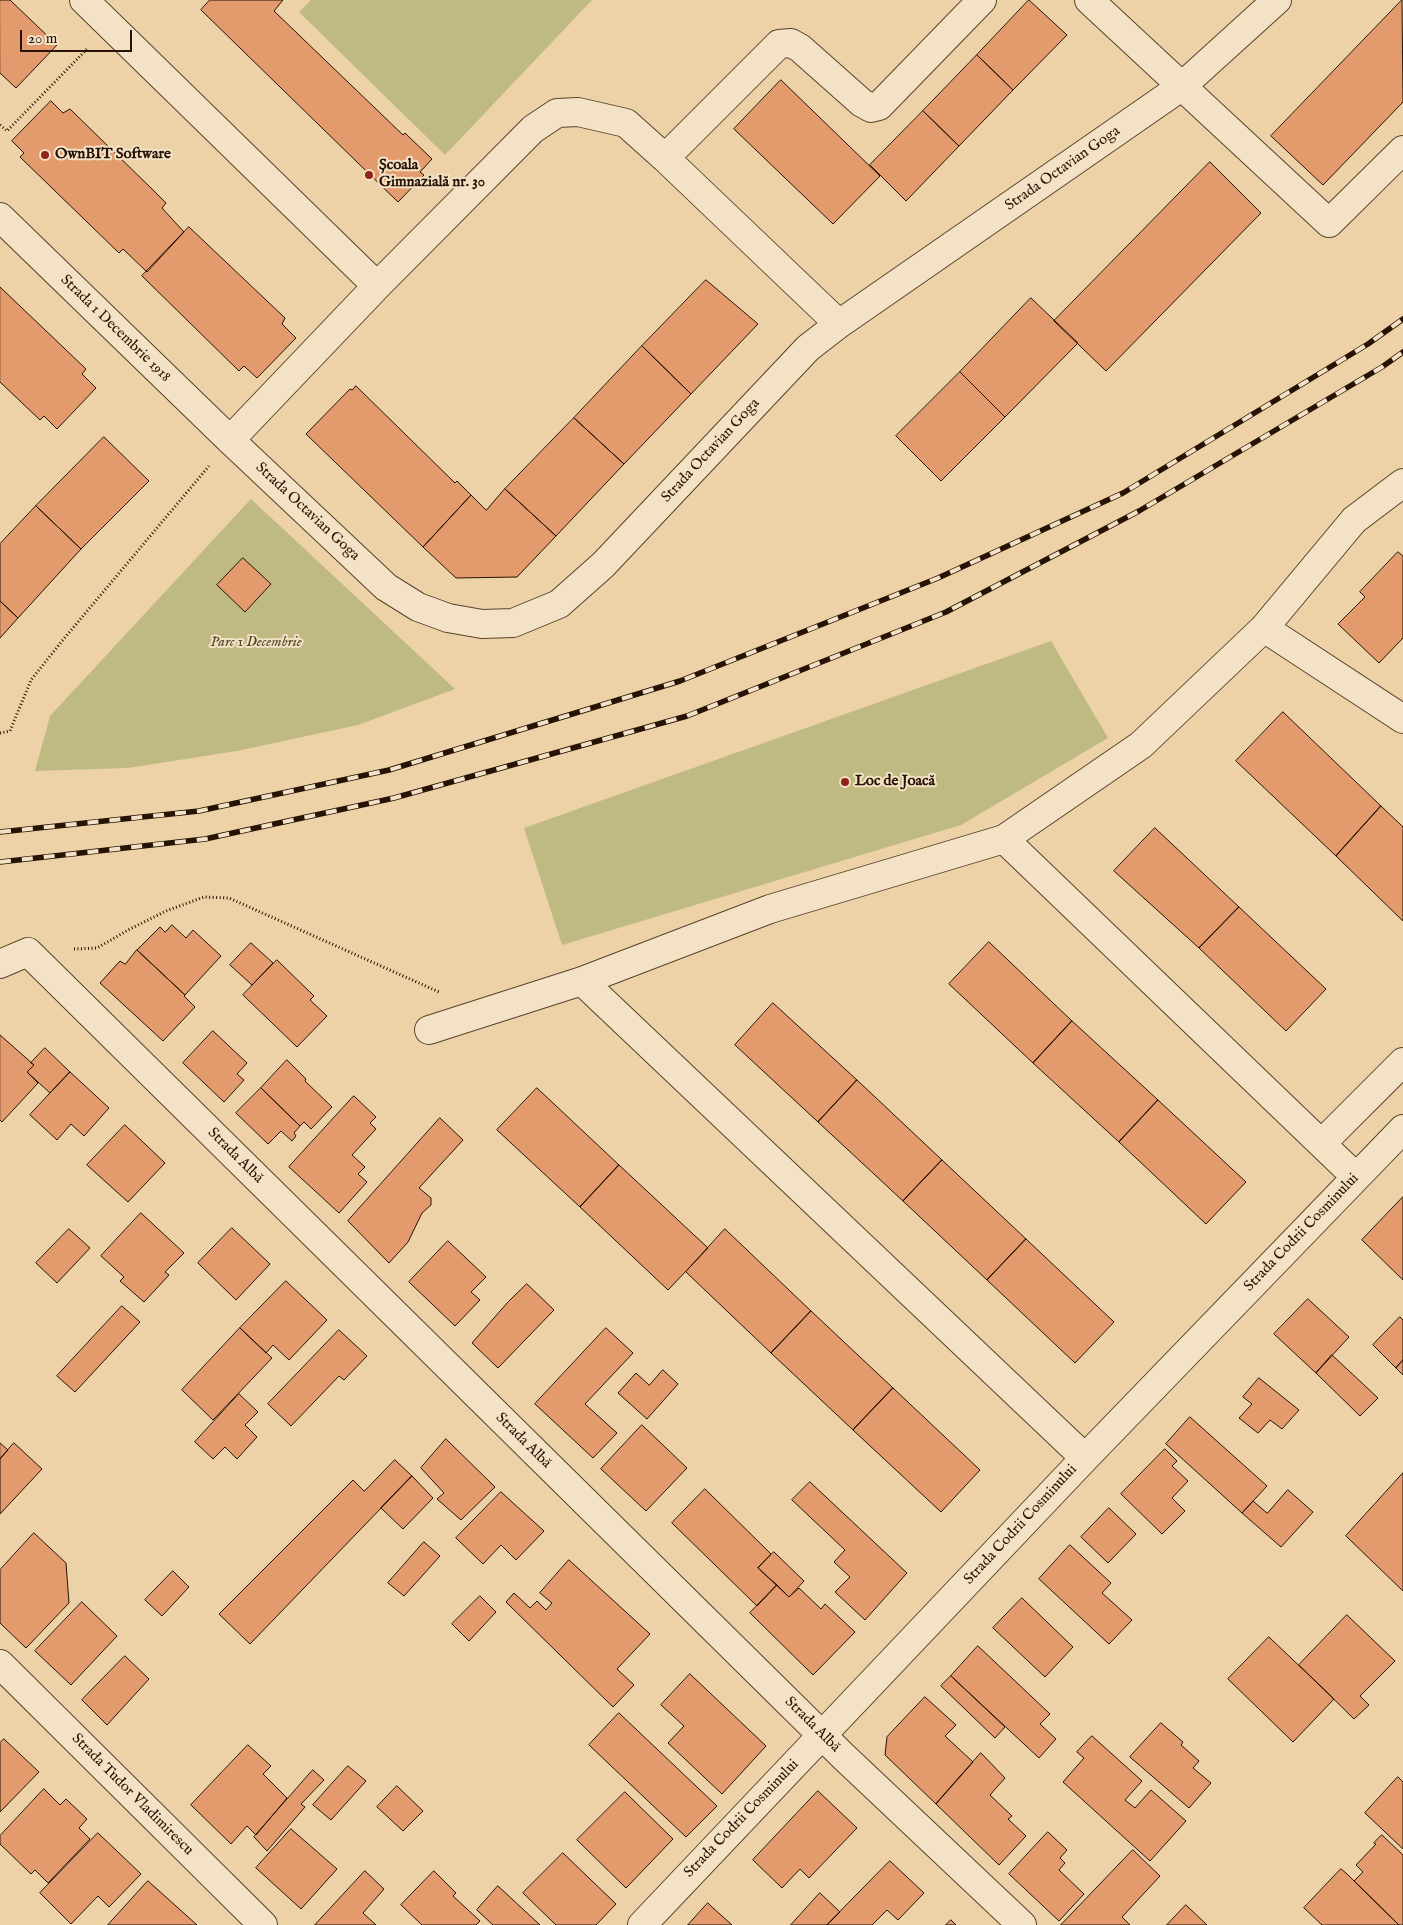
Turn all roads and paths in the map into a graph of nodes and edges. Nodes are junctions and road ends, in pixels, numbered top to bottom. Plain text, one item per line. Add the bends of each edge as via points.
1 (84, 0) edge
2 (982, 0) edge
3 (1089, 0) edge
4 (1276, 0) edge
5 (110, 26) junction
6 (1181, 87) junction
7 (0, 125) edge
8 (1403, 150) edge
9 (665, 158) junction
10 (0, 217) edge
11 (377, 286) junction
12 (839, 324) junction
13 (230, 440) junction
14 (1403, 483) edge
15 (1264, 628) junction
16 (1403, 719) edge
17 (0, 733) edge
18 (1004, 839) junction
19 (28, 952) junction
20 (0, 964) edge
21 (582, 981) junction
22 (485, 1012) junction
23 (429, 1030) dead end
24 (1403, 1062) edge
25 (1403, 1129) edge
26 (1322, 1143) junction
27 (1356, 1176) junction
28 (1085, 1458) junction
29 (0, 1664) edge
30 (822, 1736) junction
31 (263, 1925) edge
32 (642, 1925) edge
33 (1022, 1925) edge

1 - 5 street
2 - 9 street via 879,106 871,108 800,48 791,43 779,44
3 - 6 street
4 - 6 street, Strada Octavian Goga
5 - 7 path via 7,132
5 - 11 street
6 - 8 street via 1329,223
6 - 12 street, Strada Octavian Goga
9 - 11 street via 626,124 578,112 557,113 533,130
9 - 12 street
10 - 13 street, Strada 1 Decembrie 1918
11 - 13 street
12 - 13 street, Strada Octavian Goga via 808,348 603,565 560,604 513,623 482,624 448,618 418,607 386,588
13 - 17 path via 31,680 10,732
14 - 15 street via 1354,520
15 - 16 street
15 - 18 street via 1142,745
18 - 21 street via 770,909
18 - 26 street
19 - 20 street
19 - 22 path via 98,948 166,911 204,897 229,898
19 - 30 street, Strada Albă
21 - 22 street
21 - 28 street
22 - 23 street
24 - 26 street
25 - 27 street, Strada Codrii Cosminului
26 - 27 street
27 - 28 street, Strada Codrii Cosminului
28 - 30 street, Strada Codrii Cosminului
29 - 31 street, Strada Tudor Vladimirescu
30 - 32 street, Strada Codrii Cosminului
30 - 33 street, Strada Albă

